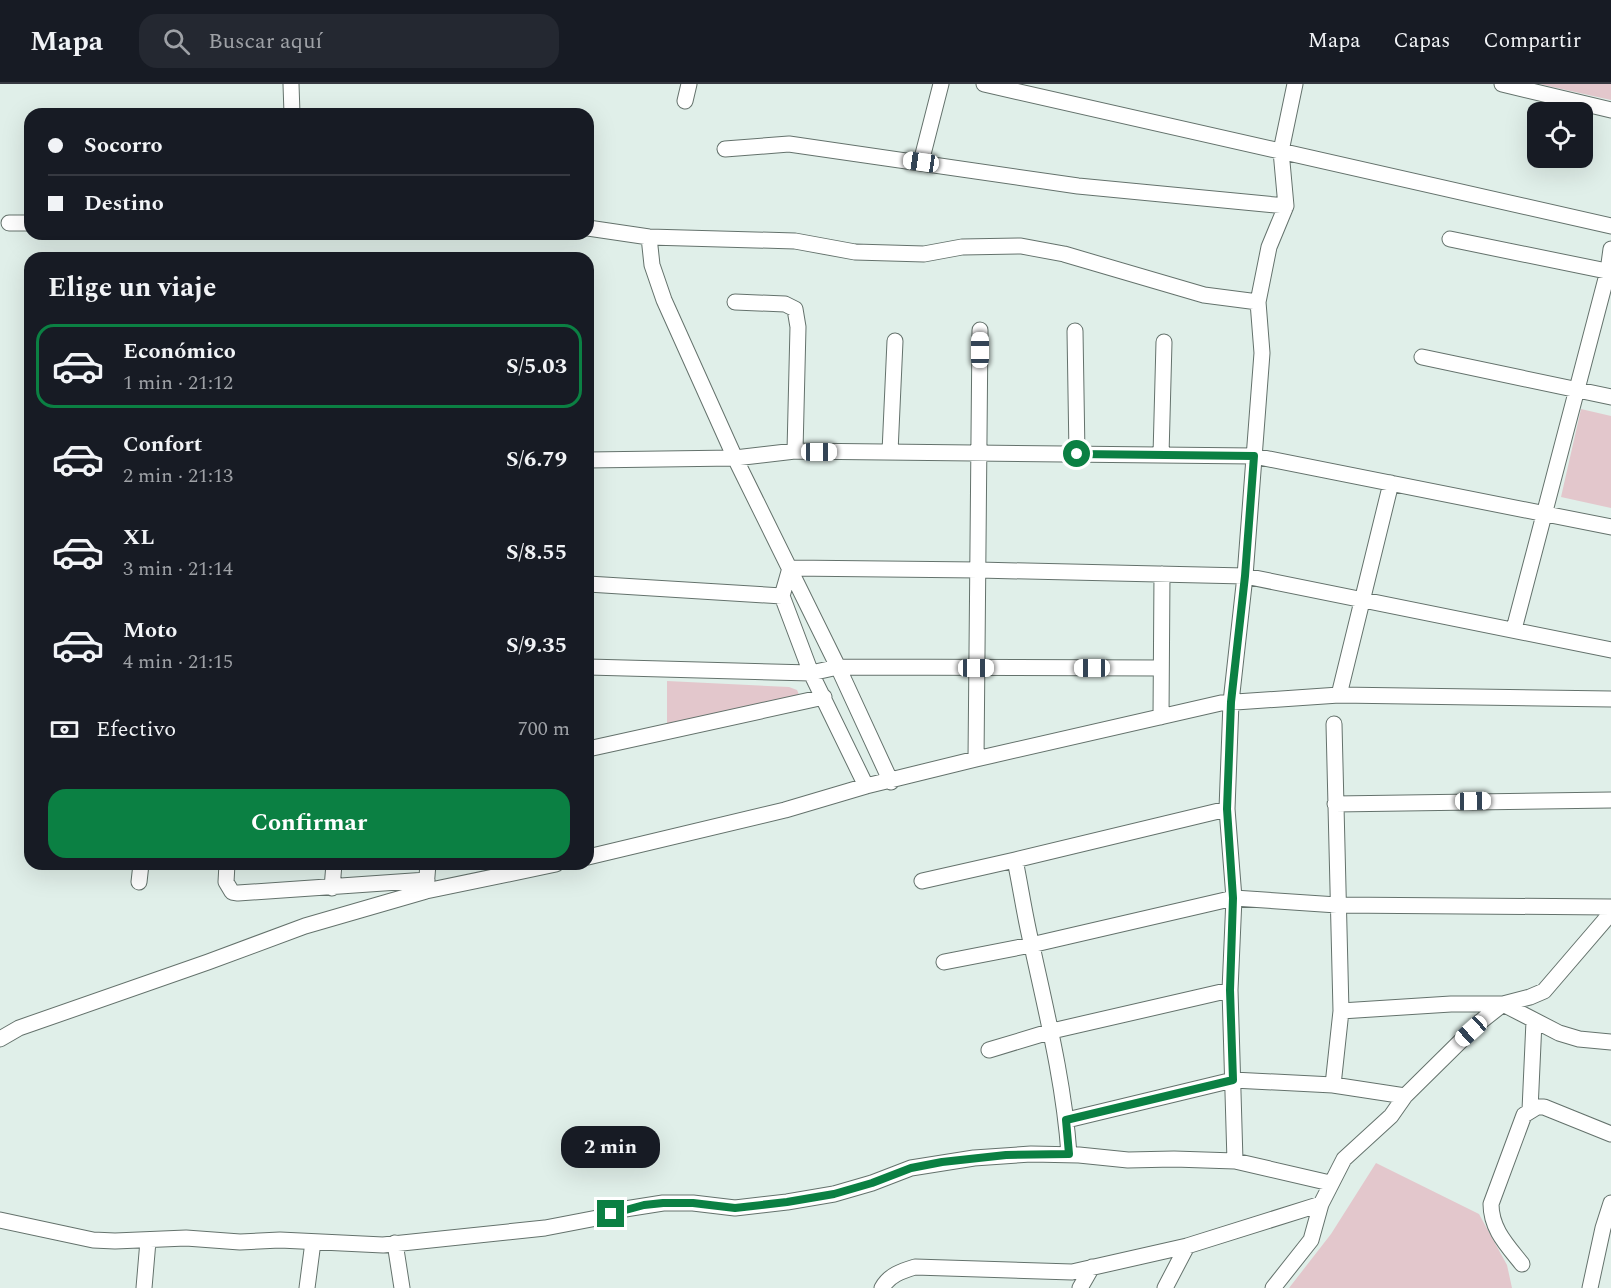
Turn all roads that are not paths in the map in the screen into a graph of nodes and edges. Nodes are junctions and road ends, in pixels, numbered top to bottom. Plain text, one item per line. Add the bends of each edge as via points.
1 (291, 84) edge
2 (689, 84) edge
3 (941, 84) edge
4 (984, 84) edge
5 (1295, 84) edge
6 (1502, 84) edge
7 (685, 101) dead end
8 (292, 108) edge
9 (1611, 110) edge
10 (725, 149) dead end
11 (1281, 151) junction
12 (921, 162) junction
13 (1286, 206) junction
14 (24, 223) edge
15 (9, 224) dead end
16 (1611, 226) edge
17 (594, 229) edge
18 (649, 237) junction
19 (1450, 239) dead end
20 (1611, 249) edge
21 (1610, 272) edge
22 (735, 302) dead end
23 (1258, 302) junction
24 (980, 330) dead end
25 (1075, 331) dead end
26 (895, 340) dead end
27 (1164, 342) dead end
28 (1422, 357) dead end
29 (1577, 391) junction
30 (1611, 397) edge
31 (795, 451) junction
32 (890, 452) junction
33 (980, 453) junction
34 (1077, 454) junction
35 (1161, 455) junction
36 (1254, 456) junction
37 (735, 458) junction
38 (594, 460) edge
39 (1391, 483) junction
40 (1544, 514) junction
41 (1611, 527) edge
42 (790, 568) junction
43 (978, 570) junction
44 (1162, 574) junction
45 (1245, 576) junction
46 (594, 584) edge
47 (782, 596) junction
48 (1362, 599) junction
49 (1514, 629) junction
50 (1611, 650) edge
51 (594, 667) edge
52 (838, 667) junction
53 (976, 668) junction
54 (1161, 668) junction
55 (811, 673) junction
56 (1339, 695) junction
57 (824, 697) junction
58 (1611, 699) edge
59 (1231, 702) junction
60 (1161, 717) junction
61 (1334, 724) dead end
62 (594, 748) edge
63 (976, 759) junction
64 (891, 782) junction
65 (866, 786) junction
66 (1611, 800) edge
67 (1335, 804) junction
68 (1227, 809) junction
69 (594, 856) edge
70 (1015, 860) junction
71 (141, 870) edge
72 (227, 870) edge
73 (334, 870) edge
74 (427, 870) edge
75 (521, 870) edge
76 (922, 881) dead end
77 (140, 882) dead end
78 (426, 886) junction
79 (332, 888) junction
80 (1233, 898) junction
81 (1337, 905) junction
82 (1611, 908) edge
83 (1611, 913) edge
84 (1031, 945) junction
85 (944, 962) dead end
86 (1230, 990) junction
87 (1503, 1004) junction
88 (1341, 1011) junction
89 (1534, 1021) junction
90 (1052, 1031) junction
91 (0, 1039) edge
92 (1611, 1042) edge
93 (989, 1050) dead end
94 (1233, 1080) junction
95 (1333, 1085) junction
96 (1405, 1096) junction
97 (1530, 1110) junction
98 (1066, 1120) junction
99 (1611, 1134) edge
100 (1069, 1154) junction
101 (1235, 1161) junction
102 (1330, 1183) junction
103 (1611, 1203) edge
104 (1321, 1204) junction
105 (0, 1220) edge
106 (148, 1241) junction
107 (313, 1242) junction
108 (395, 1244) junction
109 (1187, 1246) junction
110 (1522, 1264) dead end
111 (1092, 1268) junction
112 (144, 1288) edge
113 (307, 1288) edge
114 (402, 1288) edge
115 (882, 1288) edge
116 (1080, 1288) edge
117 (1165, 1288) edge
118 (1273, 1288) edge
119 (1590, 1288) edge

1 - 8 street
2 - 7 street
3 - 12 street
4 - 11 street
5 - 11 street
6 - 9 street
10 - 12 street via 789,144
11 - 13 street
11 - 16 street
12 - 13 street via 1078,186
13 - 23 street via 1269,247
14 - 15 street
17 - 18 street
18 - 23 street via 795,241 855,252 924,254 962,247 1020,246 1064,254 1204,295
18 - 37 street via 652,265 664,300
19 - 21 street
20 - 21 street
21 - 29 street
22 - 31 street via 785,304 795,309
23 - 36 street via 1262,353
24 - 33 street
25 - 34 street
26 - 32 street
27 - 35 street
28 - 29 street
29 - 30 street
29 - 40 street
31 - 32 street
31 - 37 street
32 - 33 street
33 - 34 street
33 - 43 street
34 - 35 street
35 - 36 street
36 - 39 street
36 - 45 street
37 - 38 street
37 - 42 street
39 - 40 street
39 - 48 street
40 - 41 street
40 - 49 street
42 - 43 street
42 - 47 street
42 - 52 street
43 - 44 street
43 - 53 street
44 - 45 street
44 - 54 street
45 - 48 street
45 - 59 street
46 - 47 street
47 - 55 street
48 - 49 street
48 - 56 street
49 - 50 street
51 - 55 street
52 - 53 street
52 - 55 street
52 - 64 street
53 - 54 street
53 - 63 street
54 - 60 street
55 - 57 street
56 - 58 street
56 - 59 street
57 - 62 street
57 - 65 street
59 - 60 street
59 - 68 street
60 - 63 street
61 - 67 street
63 - 64 street
64 - 65 street
65 - 69 street via 785,810
66 - 67 street
67 - 81 street
68 - 70 street
68 - 80 street
70 - 76 street
70 - 84 street
71 - 77 street
72 - 79 street via 226,882 232,892
73 - 79 street
74 - 78 street
75 - 78 street
78 - 79 street
78 - 91 street via 19,1028
80 - 81 street
80 - 84 street
80 - 86 street
81 - 82 street
81 - 88 street
83 - 87 street via 1544,991
84 - 85 street
84 - 90 street
86 - 90 street
86 - 94 street
87 - 88 street
87 - 89 street
87 - 96 street
88 - 95 street
89 - 92 street via 1579,1039
89 - 97 street
90 - 93 street
90 - 98 street
94 - 95 street
94 - 98 street
94 - 101 street
95 - 96 street
96 - 102 street via 1390,1116 1344,1159
97 - 99 street via 1544,1107
97 - 110 street via 1524,1115 1491,1204 1497,1232
98 - 100 street
100 - 101 street via 1128,1160
100 - 108 street via 942,1162 911,1168 834,1194 787,1202 735,1208 663,1203 545,1228
101 - 102 street
102 - 104 street
103 - 119 street
104 - 109 street
104 - 118 street via 1311,1240
105 - 106 street via 93,1240
106 - 107 street via 186,1238
106 - 112 street
107 - 108 street
107 - 113 street
108 - 114 street
109 - 111 street
109 - 117 street
111 - 115 street via 1072,1272 915,1267 900,1271 885,1281
111 - 116 street

